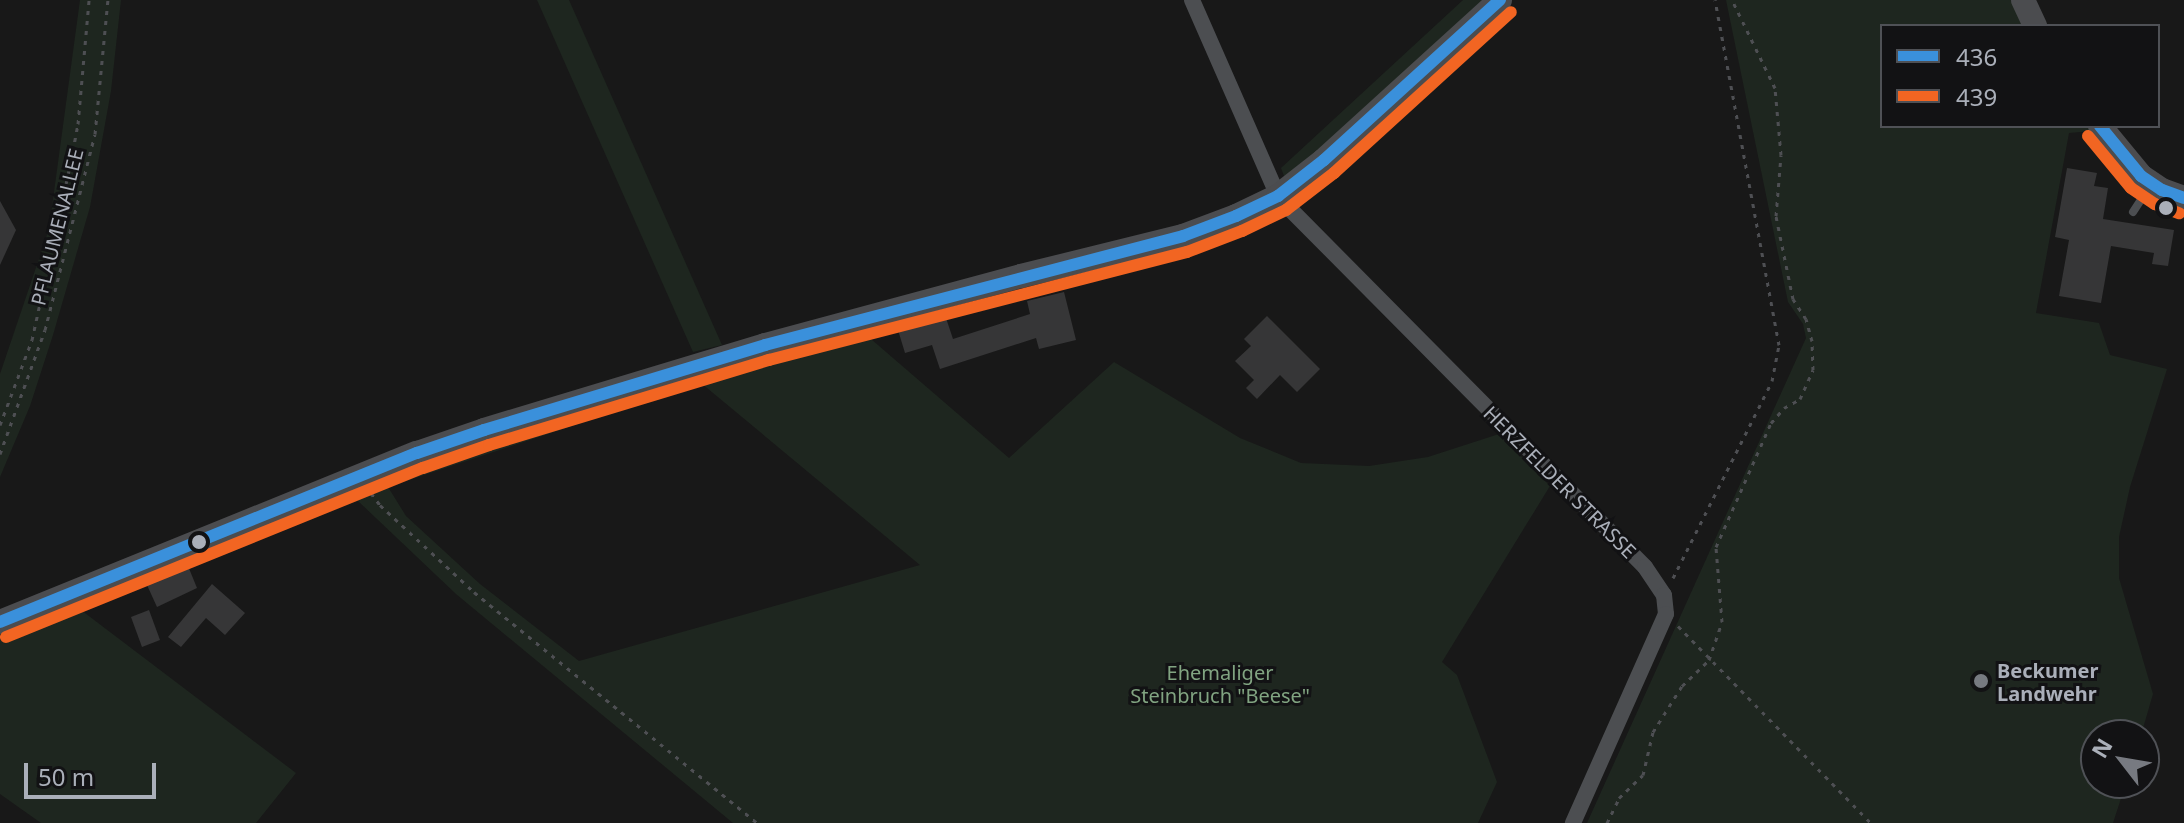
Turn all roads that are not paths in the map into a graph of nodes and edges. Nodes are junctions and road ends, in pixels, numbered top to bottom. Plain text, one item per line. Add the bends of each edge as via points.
1 (1192, 0) edge
2 (1500, 0) edge
3 (2023, 0) edge
4 (2034, 24) edge
5 (2101, 128) edge
6 (2152, 183) junction
7 (1278, 196) junction
8 (2184, 198) edge
9 (2133, 212) dead end
10 (0, 622) edge
11 (1573, 823) edge

1 - 7 street, HERZFELDER STRASSE
2 - 7 main road
3 - 4 main road
5 - 6 main road
6 - 8 main road
6 - 9 lane
7 - 10 main road via 1183,236 765,345 484,430
7 - 11 street, HERZFELDER STRASSE via 1645,567 1664,595 1666,614

